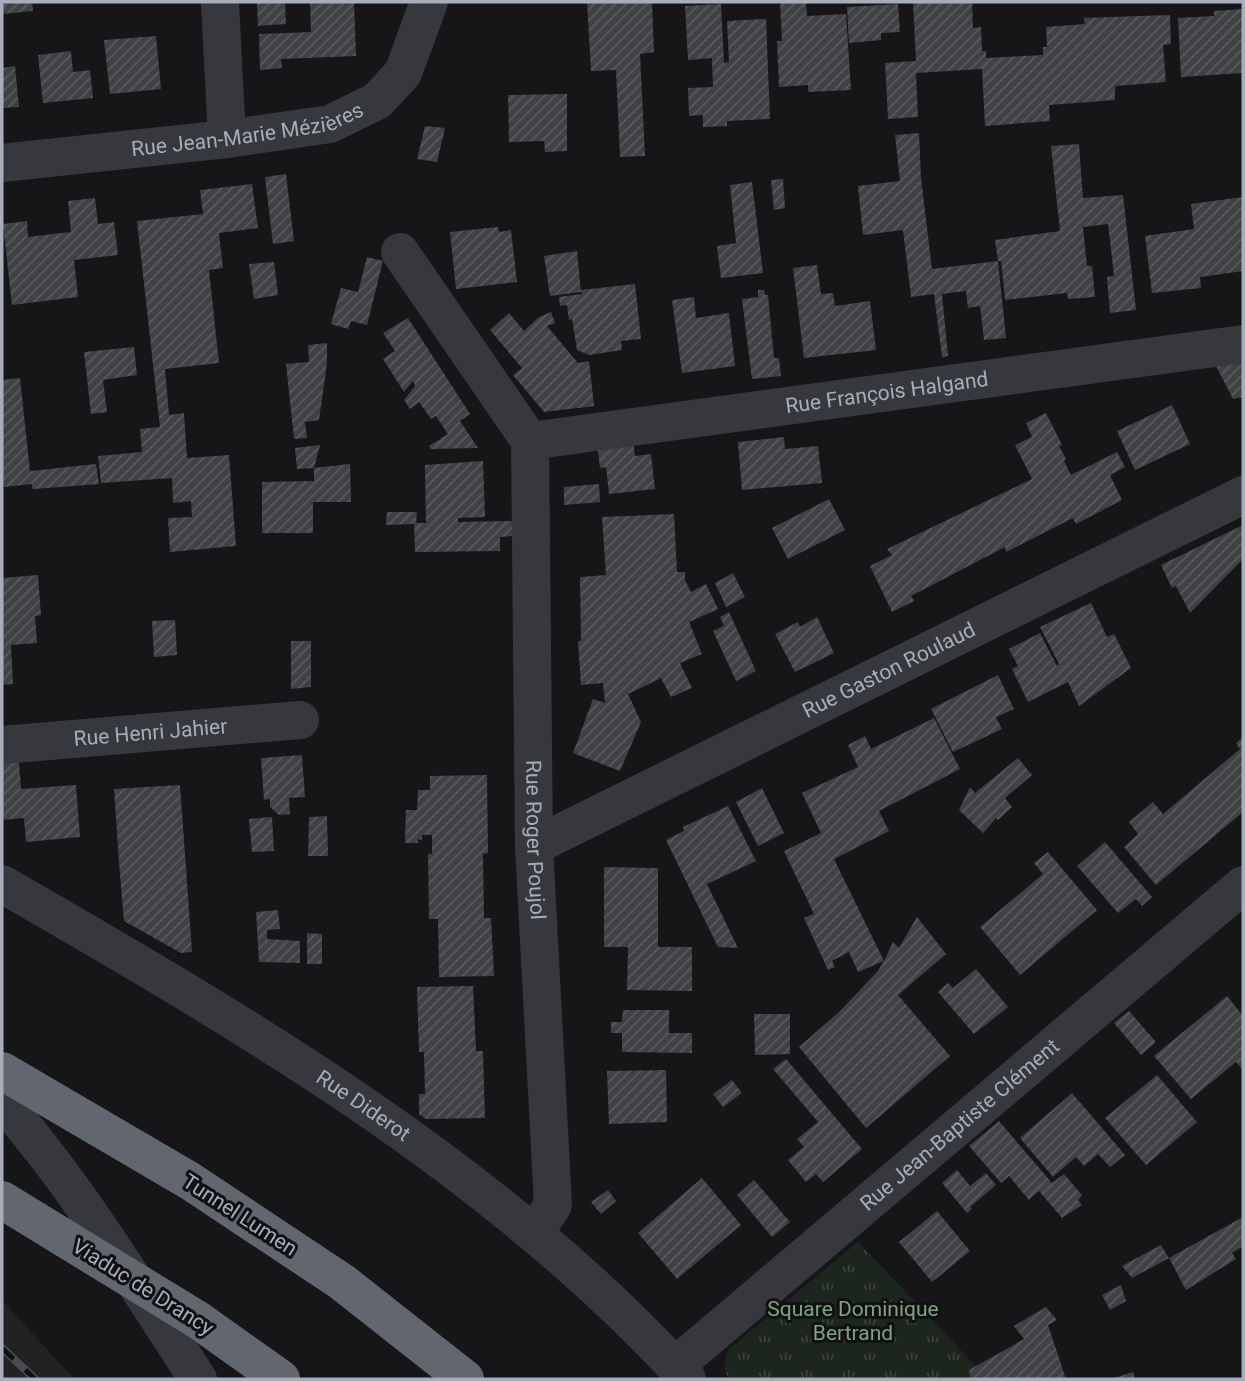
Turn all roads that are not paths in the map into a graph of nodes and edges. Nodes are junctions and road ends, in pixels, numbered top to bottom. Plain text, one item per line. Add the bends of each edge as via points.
1 (220, 2) edge
2 (429, 2) edge
3 (227, 139) junction
4 (2, 163) edge
5 (400, 252) dead end
6 (1243, 344) edge
7 (530, 441) junction
8 (1243, 495) edge
9 (300, 720) dead end
10 (2, 745) edge
11 (534, 846) junction
12 (2, 884) edge
13 (1243, 885) edge
14 (2, 1071) edge
15 (2, 1101) edge
16 (2, 1200) edge
17 (534, 1233) junction
18 (680, 1373) edge
19 (198, 1379) edge
20 (281, 1379) edge
21 (466, 1379) edge

1 - 3 street
2 - 3 street, Rue Jean-Marie Mézières via 403,73 377,101 330,124
3 - 4 street, Rue Jean-Marie Mézières
5 - 7 street
6 - 7 street, Rue François Halgand
7 - 11 street, Rue Roger Poujol
8 - 11 street, Rue Gaston Roulaud
9 - 10 street, Rue Henri Jahier
11 - 17 street, Rue Roger Poujol via 553,1205
12 - 17 street, Rue Diderot via 288,1055 443,1162
13 - 18 street, Rue Jean-Baptiste Clément
14 - 21 highway, Tunnel Lumen via 211,1195 342,1282
15 - 19 street via 93,1221
16 - 20 highway, Viaduc de Drancy via 198,1320
17 - 18 street, Rue Diderot

